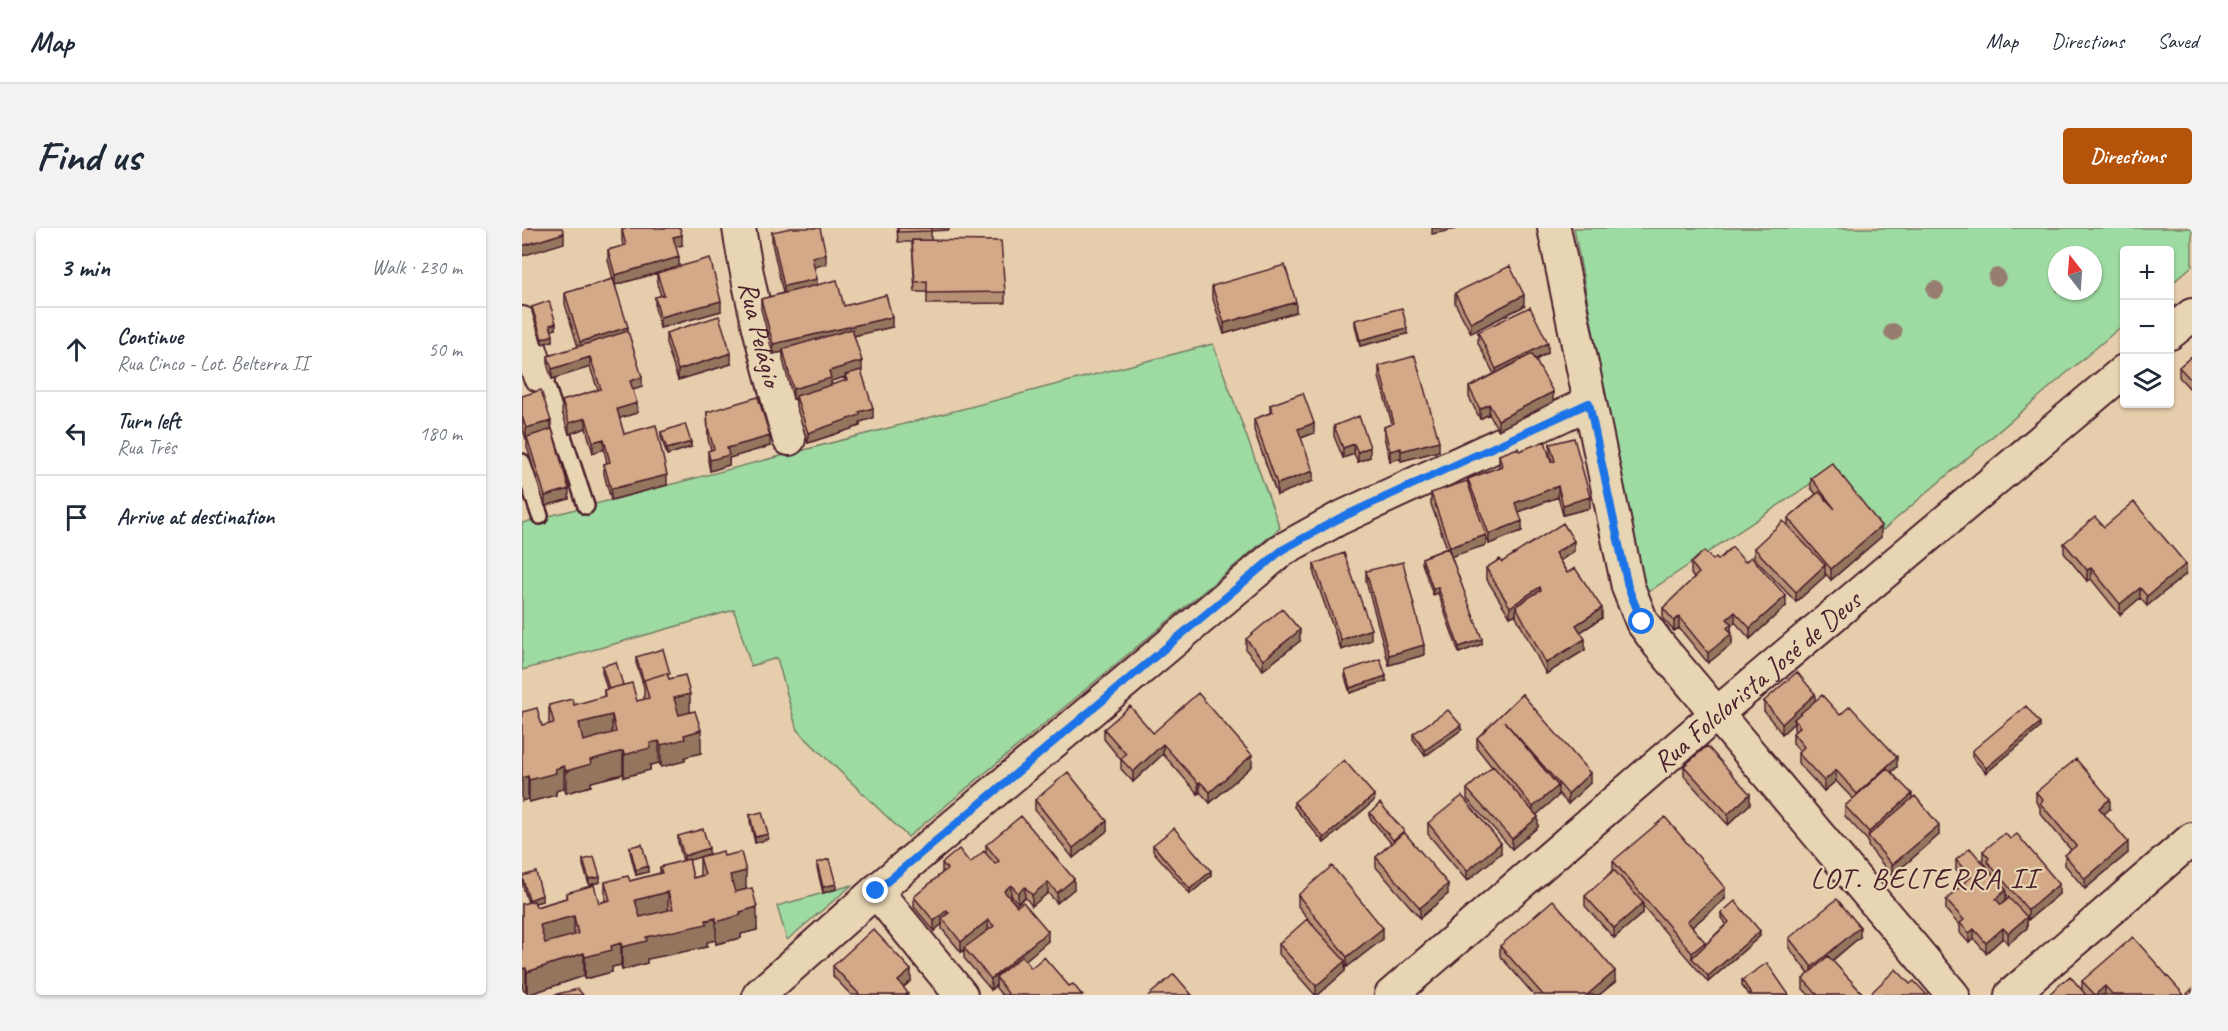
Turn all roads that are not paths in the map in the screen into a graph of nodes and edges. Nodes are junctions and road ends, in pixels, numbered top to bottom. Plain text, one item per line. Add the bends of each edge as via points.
1 (739, 228) edge
2 (1554, 228) edge
3 (2192, 315) edge
4 (522, 323) edge
5 (2174, 329) edge
6 (2120, 374) edge
7 (535, 376) edge
8 (1589, 403) junction
9 (789, 440) dead end
10 (522, 462) edge
11 (586, 506) dead end
12 (540, 516) dead end
13 (1715, 715) junction
14 (2192, 839) edge
15 (876, 891) junction
16 (759, 995) edge
17 (961, 995) edge
18 (1391, 995) edge
19 (1953, 995) edge
20 (2011, 995) edge

1 - 9 street, Rua Pelágio via 759,333
2 - 8 street
3 - 5 street
4 - 7 street
6 - 13 street, Rua Folclorista José de Deus
7 - 11 lane
8 - 13 street via 1635,605 1642,622
8 - 15 street via 1338,519 1282,550
10 - 12 lane
13 - 18 street, Rua Folclorista José de Deus
13 - 19 street
14 - 20 street
15 - 16 street
15 - 17 street

